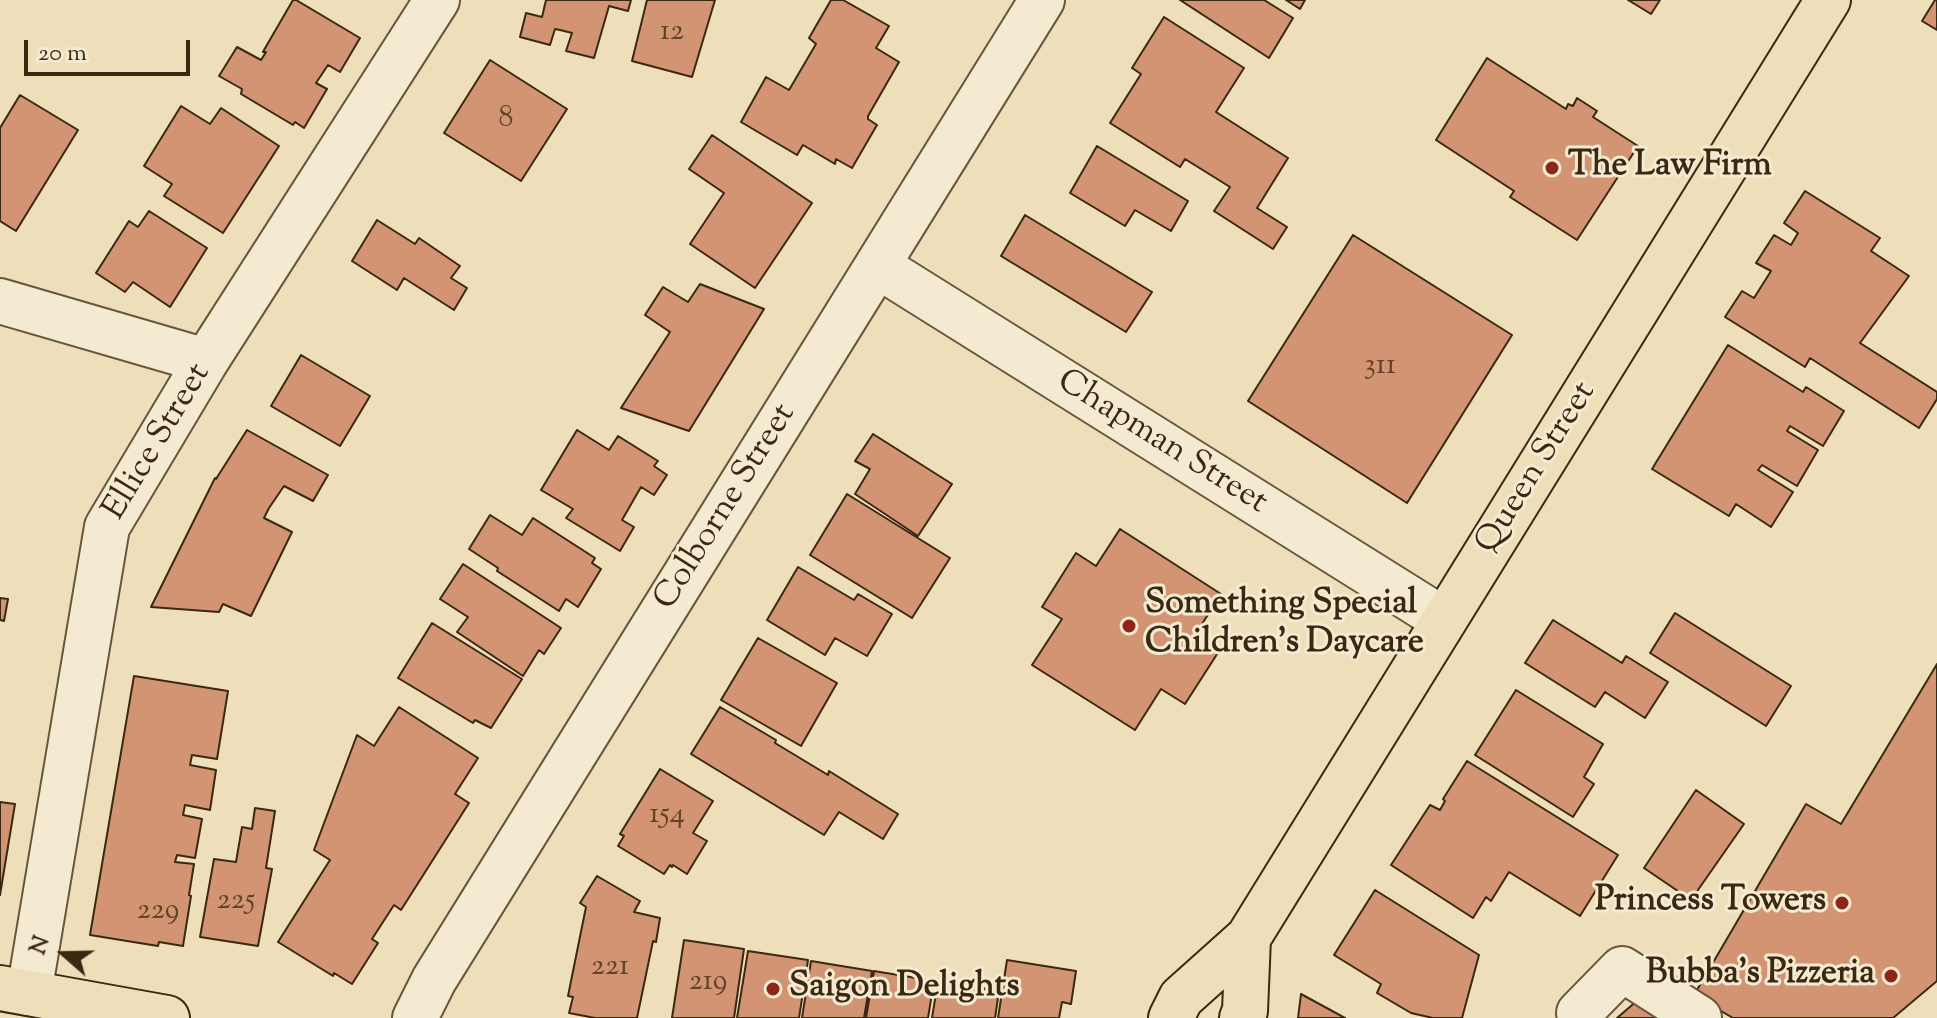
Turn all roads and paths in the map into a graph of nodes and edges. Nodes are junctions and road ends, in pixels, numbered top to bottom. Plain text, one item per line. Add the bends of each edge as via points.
1 (437, 0) edge
2 (1828, 0) edge
3 (1034, 2) edge
4 (878, 266) junction
5 (0, 301) edge
6 (206, 361) junction
7 (1444, 620) junction
8 (1248, 938) junction
9 (15, 991) edge
10 (1579, 1013) dead end
11 (167, 1018) edge
12 (415, 1018) edge
13 (1171, 1018) edge
14 (1242, 1018) edge
15 (1699, 1018) edge

1 - 6 street, Ellice Street
2 - 7 main road, Queen Street
3 - 4 street, Colborne Street
4 - 7 street, Chapman Street
4 - 12 street, Colborne Street
5 - 6 street
6 - 9 street, Ellice Street via 107,527
7 - 8 main road, Queen Street
8 - 13 main road, Queen Street via 1181,998
8 - 14 main road, Queen Street
9 - 11 main road
10 - 15 street via 1622,969

